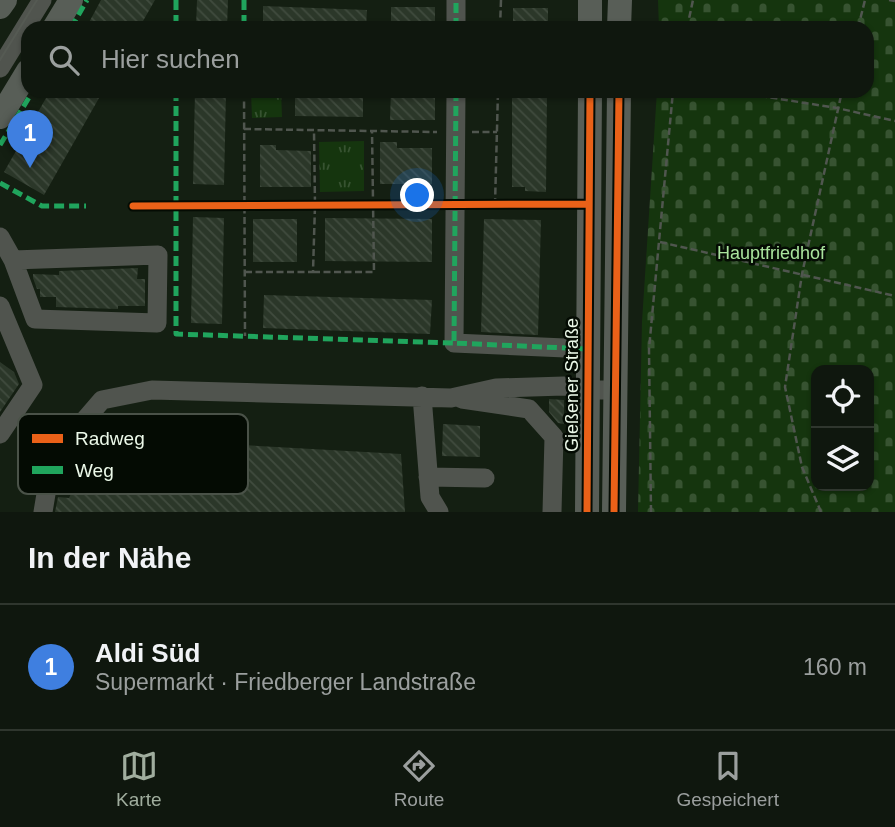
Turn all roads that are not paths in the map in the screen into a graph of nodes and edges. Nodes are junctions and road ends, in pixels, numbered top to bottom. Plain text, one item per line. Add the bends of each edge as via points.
1 (5, 0) edge
2 (42, 0) edge
3 (71, 0) edge
4 (456, 0) edge
5 (590, 0) edge
6 (620, 0) edge
7 (0, 7) edge
8 (29, 21) edge
9 (58, 21) edge
10 (456, 21) edge
11 (590, 21) edge
12 (619, 21) edge
13 (21, 34) edge
14 (0, 68) edge
15 (21, 82) edge
16 (456, 98) edge
17 (590, 98) edge
18 (619, 98) edge
19 (0, 117) edge
20 (0, 237) edge
21 (13, 260) junction
22 (0, 306) edge
23 (588, 349) junction
24 (588, 390) junction
25 (616, 390) junction
26 (422, 396) junction
27 (451, 398) junction
28 (90, 414) edge
29 (0, 434) edge
30 (428, 477) junction
31 (485, 478) dead end
32 (46, 494) edge
33 (43, 512) edge
34 (439, 512) edge
35 (552, 512) edge
36 (587, 512) edge
37 (614, 512) edge

1 - 7 main road
2 - 8 street
3 - 9 main road
4 - 10 street
5 - 11 main road
6 - 12 main road
13 - 14 street
15 - 19 main road
16 - 23 street via 454,343
17 - 23 main road, Gießener Straße
18 - 25 main road
20 - 21 street
21 - 21 street via 35,319 157,323 158,255
22 - 29 street via 33,385
23 - 24 main road, Gießener Straße
24 - 25 street
24 - 27 street via 496,388
24 - 36 main road, Gießener Straße
25 - 37 main road
26 - 27 street
26 - 28 street via 152,390 102,400
26 - 30 street
27 - 35 street via 529,409 554,437
30 - 31 street
30 - 34 street via 430,497
32 - 33 street

